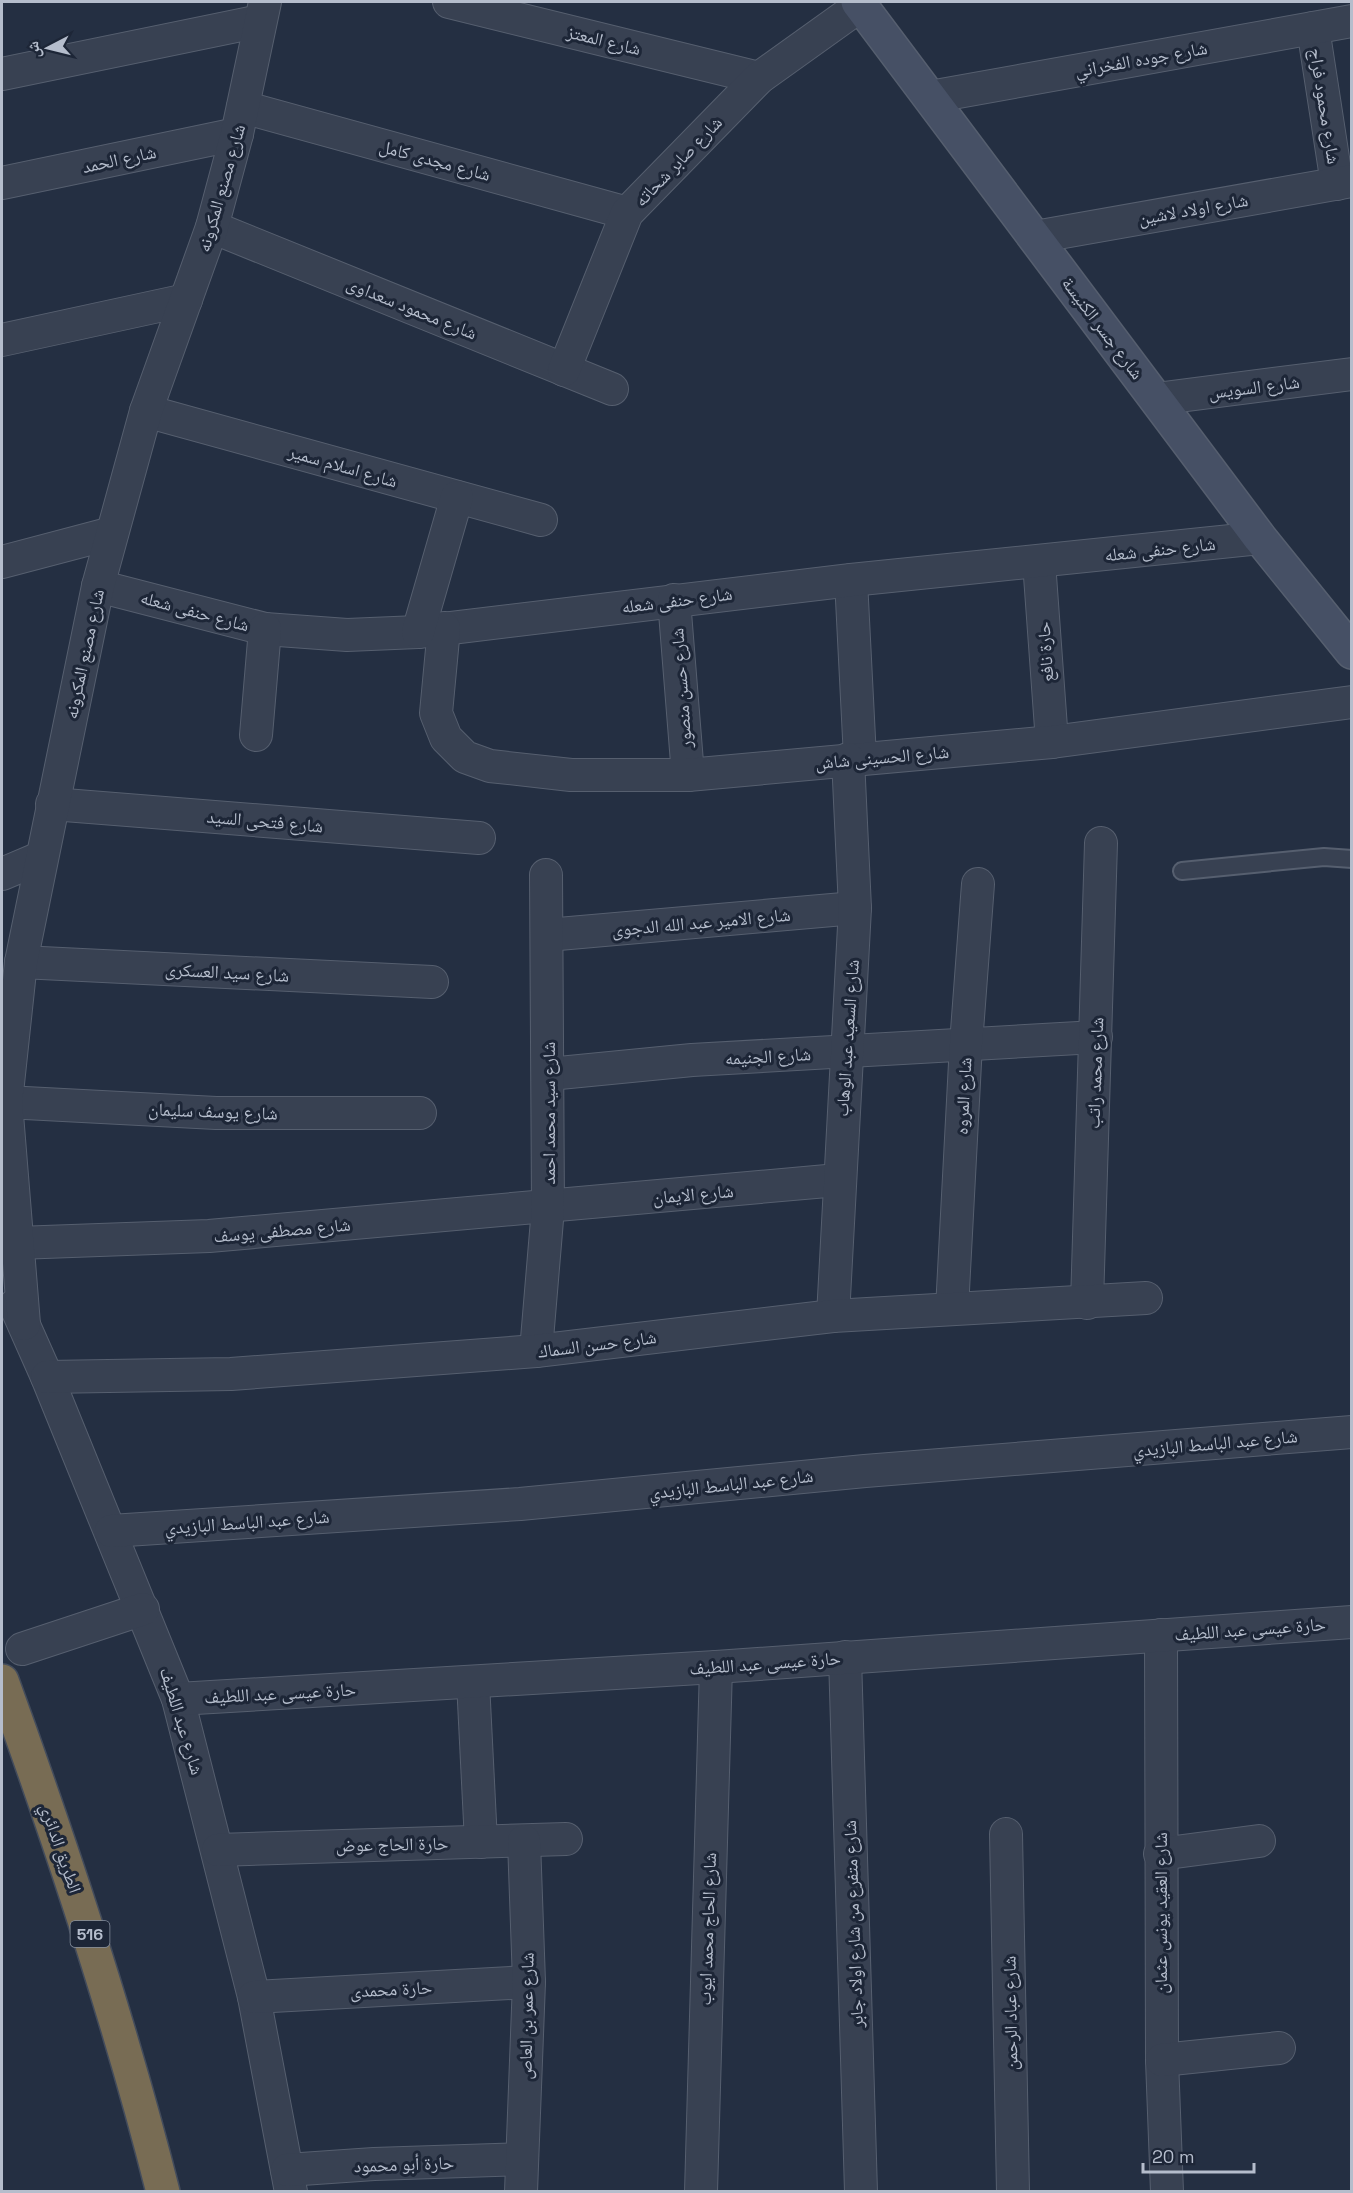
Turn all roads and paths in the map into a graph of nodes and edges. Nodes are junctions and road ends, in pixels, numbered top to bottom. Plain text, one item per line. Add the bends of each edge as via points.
1 (449, 2) edge
2 (860, 3) edge
3 (263, 11) edge
4 (1352, 21) edge
5 (1313, 28) junction
6 (2, 74) edge
7 (759, 78) junction
8 (930, 97) junction
9 (240, 120) junction
10 (1344, 182) edge
11 (2, 183) edge
12 (627, 213) junction
13 (212, 227) junction
14 (1035, 237) junction
15 (186, 300) junction
16 (2, 340) edge
17 (564, 370) junction
18 (1352, 374) edge
19 (612, 389) dead end
20 (1156, 399) junction
21 (146, 411) junction
22 (457, 498) junction
23 (541, 520) dead end
24 (112, 533) junction
25 (1260, 538) junction
26 (2, 562) edge
27 (1039, 562) junction
28 (851, 580) junction
29 (98, 586) junction
30 (674, 600) junction
31 (265, 629) junction
32 (431, 630) junction
33 (1352, 652) edge
34 (1352, 702) edge
35 (256, 735) dead end
36 (1052, 742) junction
37 (854, 758) junction
38 (688, 775) junction
39 (52, 804) junction
40 (479, 838) dead end
41 (1101, 843) dead end
42 (40, 858) junction
43 (1352, 859) edge
44 (1182, 871) dead end
45 (2, 874) edge
46 (546, 875) dead end
47 (978, 884) dead end
48 (855, 908) junction
49 (547, 935) junction
50 (21, 962) junction
51 (432, 982) dead end
52 (1096, 1037) junction
53 (966, 1044) junction
54 (846, 1051) junction
55 (549, 1074) junction
56 (6, 1102) junction
57 (420, 1113) dead end
58 (838, 1180) junction
59 (548, 1208) junction
60 (17, 1243) junction
61 (2, 1274) edge
62 (1146, 1298) dead end
63 (1087, 1303) junction
64 (952, 1309) junction
65 (833, 1316) junction
66 (24, 1324) junction
67 (536, 1351) junction
68 (47, 1377) junction
69 (1352, 1432) edge
70 (111, 1531) junction
71 (143, 1609) junction
72 (1352, 1622) edge
73 (1161, 1635) junction
74 (22, 1649) dead end
75 (846, 1657) junction
76 (716, 1667) junction
77 (2, 1681) edge
78 (473, 1682) junction
79 (178, 1699) junction
80 (1006, 1834) dead end
81 (566, 1839) dead end
82 (524, 1840) junction
83 (1259, 1841) dead end
84 (481, 1842) junction
85 (218, 1850) junction
86 (1160, 1854) junction
87 (529, 1982) junction
88 (254, 1997) junction
89 (1279, 2048) dead end
90 (1162, 2060) junction
91 (522, 2159) junction
92 (320, 2180) edge
93 (289, 2181) edge
94 (163, 2192) edge
95 (521, 2192) edge
96 (701, 2192) edge
97 (861, 2192) edge
98 (1013, 2192) edge
99 (1167, 2192) edge

1 - 7 street, شارع المعتز
2 - 7 street, شارع صابر شحاته
2 - 8 main road, شارع جسر الكنيسة
3 - 6 street
3 - 9 street, شارع مصنع المكرونه
4 - 5 street, شارع جوده الفخراني
5 - 8 street, شارع جوده الفخراني
5 - 10 street, شارع محمود فراج
7 - 12 street, شارع صابر شحاته
8 - 14 main road, شارع جسر الكنيسة
9 - 11 street, شارع الحمد
9 - 12 street, شارع مجدى كامل
9 - 13 street, شارع مصنع المكرونه
10 - 14 street, شارع اولاد لاشين
12 - 17 street, شارع صابر شحاته
13 - 15 street, شارع مصنع المكرونه
13 - 17 street, شارع محمود سعداوى
14 - 20 main road, شارع جسر الكنيسة
15 - 16 street
15 - 21 street, شارع مصنع المكرونه
17 - 19 street, شارع محمود سعداوى
18 - 20 street, شارع السويس
20 - 25 main road, شارع جسر الكنيسة
21 - 22 street, شارع اسلام سمير
21 - 24 street, شارع مصنع المكرونه
22 - 23 street, شارع اسلام سمير
22 - 32 street
24 - 26 street
24 - 29 street, شارع مصنع المكرونه
25 - 27 street, شارع حنفى شعله
25 - 33 main road, شارع جسر الكنيسة
27 - 28 street, شارع حنفى شعله
27 - 36 street, حارة نافع
28 - 30 street, شارع حنفى شعله
28 - 37 street, شارع السعيد عبد الوهاب
29 - 31 street, شارع حنفى شعله
29 - 39 street, شارع مصنع المكرونه
30 - 32 street, شارع حنفى شعله
30 - 38 street, شارع حسن منصور
31 - 32 street, شارع حنفى شعله via 347,635
31 - 35 street
32 - 38 street, شارع الحسينى شاش via 436,713 446,738 465,757 490,766 571,775
34 - 36 street, شارع الحسينى شاش
36 - 37 street, شارع الحسينى شاش
37 - 38 street, شارع الحسينى شاش
37 - 48 street, شارع السعيد عبد الوهاب
39 - 40 street, شارع فتحى السيد
39 - 42 street, شارع مصنع المكرونه
41 - 52 street, شارع محمد راتب
42 - 45 street
42 - 50 street, شارع مصنع المكرونه
43 - 44 lane via 1324,856
46 - 49 street, شارع سيد محمد احمد
47 - 53 street, شارع المروه
48 - 49 street, شارع الامير عبد الله الدجوى
48 - 54 street, شارع السعيد عبد الوهاب
49 - 55 street, شارع سيد محمد احمد
50 - 51 street, شارع سيد العسكرى
50 - 56 street, شارع مصنع المكرونه
52 - 53 street, شارع الجنيمه
52 - 63 street, شارع محمد راتب
53 - 54 street, شارع الجنيمه
53 - 64 street, شارع المروه
54 - 55 street, شارع الجنيمه
54 - 58 street, شارع السعيد عبد الوهاب
55 - 59 street, شارع سيد محمد احمد
56 - 57 street, شارع يوسف سليمان via 216,1113
56 - 60 street, شارع مصنع المكرونه
58 - 59 street, شارع الايمان
58 - 65 street, شارع السعيد عبد الوهاب
59 - 60 street, شارع مصطفى يوسف via 209,1236
59 - 67 street, شارع سيد محمد احمد
60 - 66 street, شارع مصنع المكرونه
61 - 66 street, شارع عبد اللطيف
62 - 63 street, شارع حسن السماك
63 - 64 street, شارع حسن السماك
64 - 65 street, شارع حسن السماك
65 - 67 street, شارع حسن السماك
66 - 68 street, شارع عبد اللطيف
67 - 68 street, شارع حسن السماك via 231,1374
68 - 70 street, شارع عبد اللطيف
69 - 70 street, شارع عبد الباسط البازيدي via 865,1471 520,1504
70 - 71 street, شارع عبد اللطيف
71 - 74 street
71 - 79 street, شارع عبد اللطيف
72 - 73 street, حارة عيسى عبد اللطيف
73 - 75 street, حارة عيسى عبد اللطيف
73 - 86 street, شارع العقيد يونس عثمان
75 - 76 street, حارة عيسى عبد اللطيف
75 - 97 street, شارع متفرع من شارع اولاد جابر
76 - 78 street, حارة عيسى عبد اللطيف
76 - 96 street, شارع الحاج محمد ايوب
77 - 94 highway, الطريق الدائري / 516 via 101,1966
78 - 79 street, حارة عيسى عبد اللطيف
78 - 84 street
79 - 85 street, شارع عبد اللطيف
80 - 98 street, شارع عباد الرحمن
81 - 82 street, حارة الحاج عوض
82 - 84 street, حارة الحاج عوض
82 - 87 street, شارع عمر بن العاص
83 - 86 street
84 - 85 street, حارة الحاج عوض
85 - 88 street, شارع عبد اللطيف
86 - 90 street, شارع العقيد يونس عثمان
87 - 88 street, حارة محمدى
87 - 91 street, شارع عمر بن العاص
88 - 93 street, شارع عبد اللطيف
89 - 90 street
90 - 99 street, شارع العقيد يونس عثمان
91 - 92 street, حارة أبو محمود
91 - 95 street, شارع عمر بن العاص
92 - 93 street, حارة أبو محمود

